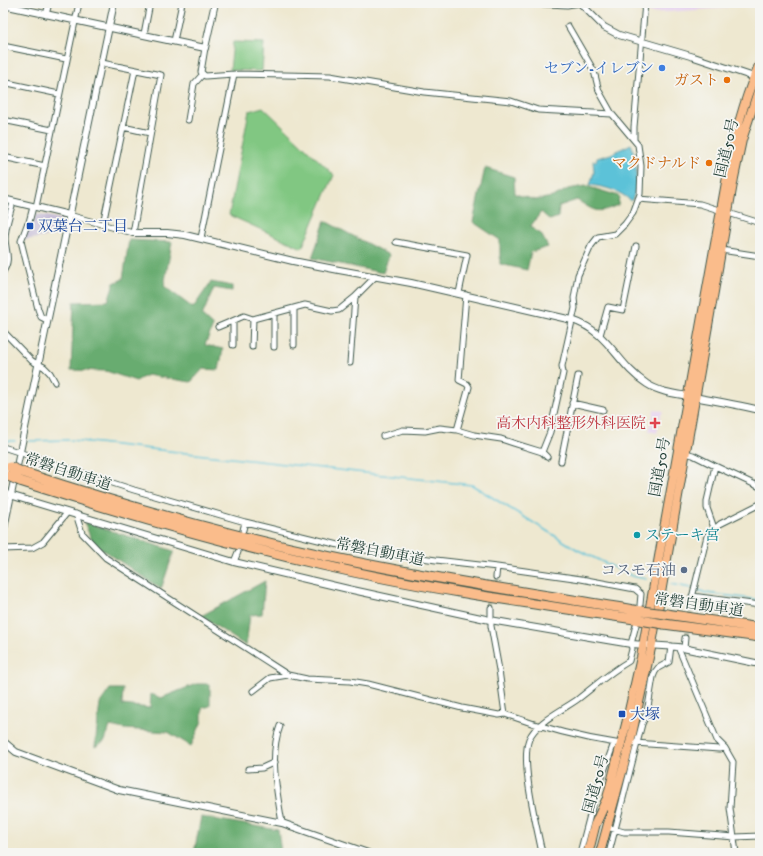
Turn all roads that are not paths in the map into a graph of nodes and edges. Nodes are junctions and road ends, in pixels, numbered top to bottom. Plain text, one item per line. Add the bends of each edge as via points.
1 (49, 3) edge
2 (79, 3) edge
3 (114, 3) edge
4 (150, 3) edge
5 (182, 3) edge
6 (215, 3) edge
7 (528, 3) edge
8 (580, 3) edge
9 (645, 3) edge
10 (3, 5) edge
11 (17, 6) edge
12 (46, 14) junction
13 (76, 21) junction
14 (568, 26) dead end
15 (109, 28) junction
16 (144, 34) junction
17 (174, 41) junction
18 (641, 42) junction
19 (3, 46) edge
20 (205, 48) junction
21 (66, 59) junction
22 (102, 63) junction
23 (760, 63) edge
24 (135, 70) junction
25 (203, 74) junction
26 (234, 74) junction
27 (757, 78) edge
28 (3, 82) edge
29 (760, 85) edge
30 (60, 94) junction
31 (612, 114) junction
32 (3, 120) edge
33 (188, 120) dead end
34 (123, 128) junction
35 (52, 130) junction
36 (150, 133) junction
37 (634, 139) junction
38 (3, 157) edge
39 (45, 166) junction
40 (3, 199) edge
41 (638, 199) junction
42 (13, 202) junction
43 (34, 207) junction
44 (724, 212) junction
45 (69, 215) junction
46 (103, 224) junction
47 (760, 224) edge
48 (133, 233) junction
49 (4, 238) edge
50 (200, 238) junction
51 (396, 242) dead end
52 (636, 246) dead end
53 (721, 250) junction
54 (760, 256) edge
55 (3, 272) edge
56 (376, 276) junction
57 (462, 294) junction
58 (355, 297) junction
59 (294, 308) junction
60 (274, 314) junction
61 (253, 319) junction
62 (47, 320) junction
63 (572, 320) junction
64 (233, 321) junction
65 (218, 327) dead end
66 (3, 331) edge
67 (600, 335) junction
68 (233, 345) dead end
69 (294, 346) dead end
70 (252, 347) dead end
71 (274, 347) dead end
72 (38, 363) junction
73 (350, 363) dead end
74 (578, 376) dead end
75 (55, 382) dead end
76 (691, 397) junction
77 (572, 403) junction
78 (603, 410) dead end
79 (760, 410) edge
80 (457, 430) junction
81 (382, 436) dead end
82 (3, 447) edge
83 (542, 452) junction
84 (19, 453) junction
85 (686, 453) junction
86 (547, 457) dead end
87 (561, 461) dead end
88 (715, 466) junction
89 (6, 471) edge
90 (21, 476) junction
91 (760, 487) edge
92 (3, 493) edge
93 (11, 496) junction
94 (760, 504) edge
95 (68, 513) junction
96 (76, 514) junction
97 (245, 522) junction
98 (714, 528) junction
99 (243, 530) dead end
100 (3, 533) edge
101 (3, 549) edge
102 (238, 552) dead end
103 (234, 562) junction
104 (497, 567) junction
105 (496, 577) tunnel mouth
106 (692, 596) junction
107 (760, 605) edge
108 (690, 606) tunnel mouth
109 (491, 608) tunnel mouth
110 (640, 608) junction
111 (665, 619) junction
112 (490, 620) junction
113 (638, 623) junction
114 (760, 628) edge
115 (760, 637) edge
116 (686, 638) tunnel mouth
117 (631, 644) junction
118 (643, 644) junction
119 (652, 644) junction
120 (671, 646) junction
121 (681, 648) junction
122 (760, 664) edge
123 (288, 675) junction
124 (253, 690) dead end
125 (505, 714) junction
126 (280, 726) dead end
127 (538, 726) junction
128 (3, 741) edge
129 (633, 743) junction
130 (617, 744) junction
131 (725, 748) junction
132 (275, 762) junction
133 (248, 769) dead end
134 (606, 801) junction
135 (282, 823) junction
136 (611, 828) junction
137 (735, 836) junction
138 (760, 836) edge
139 (368, 853) edge
140 (542, 853) edge
141 (580, 853) edge
142 (588, 853) edge
143 (592, 853) edge
144 (600, 853) edge
145 (609, 853) edge
146 (736, 853) edge

1 - 12 street
2 - 13 street
3 - 15 street
4 - 16 street
5 - 17 street
6 - 20 street
7 - 8 street
8 - 18 street via 612,32
9 - 18 street
10 - 11 street
11 - 12 street
12 - 13 street
13 - 15 street
13 - 21 street
14 - 31 street via 594,71 600,92
15 - 16 street
15 - 22 street
16 - 17 street
17 - 20 street
18 - 27 street
18 - 37 street
19 - 21 street
20 - 25 street via 201,72
21 - 30 street
22 - 24 street
22 - 45 street
23 - 27 highway, 国道50号
24 - 34 street
24 - 36 street via 161,75
25 - 26 street
25 - 33 street via 194,84
26 - 31 street via 330,76 424,92 511,101 538,110
26 - 50 street
27 - 44 highway, 国道50号 via 734,139
28 - 30 street
29 - 44 highway, 国道50号 via 742,140
30 - 35 street
31 - 37 street
32 - 35 street
34 - 36 street
34 - 46 street
35 - 39 street
36 - 48 street
37 - 41 street via 638,145 642,172
38 - 39 street
39 - 43 street
40 - 42 street
41 - 44 street via 692,202
41 - 63 street via 625,224 615,234 598,237 591,246 578,275
42 - 43 street
42 - 49 street
43 - 45 street
43 - 62 street via 21,241 38,309 41,317
44 - 47 street
44 - 53 highway, 国道50号
44 - 76 highway, 国道50号
45 - 46 street
45 - 62 street
46 - 48 street
48 - 50 street via 167,233
49 - 55 street via 8,256
50 - 56 street via 294,261
51 - 57 street via 467,255
52 - 67 street via 623,310 608,307
53 - 54 street
53 - 76 highway, 国道50号
56 - 57 street
56 - 58 street
57 - 63 street
57 - 80 street via 459,380 469,387
58 - 59 street via 339,310 332,311 305,305
58 - 73 street
59 - 60 street
59 - 69 street
60 - 61 street
60 - 71 street
61 - 64 street via 244,316
61 - 70 street
62 - 72 street
63 - 67 street via 590,327
63 - 83 street via 555,410
64 - 65 street
64 - 68 street
66 - 72 street via 32,361
67 - 76 street via 628,368 641,379 659,389
72 - 75 street via 50,373
72 - 84 street
74 - 77 street
76 - 79 street
76 - 85 highway, 国道50号
76 - 118 highway, 国道50号
77 - 78 street
77 - 87 street
80 - 81 street via 403,430
80 - 83 street via 501,439
82 - 84 street
83 - 86 street
84 - 93 street
84 - 97 street
85 - 88 street
85 - 119 highway, 国道50号
88 - 91 street
88 - 98 street via 707,501
89 - 90 highway, 常磐自動車道, bridge
90 - 110 highway, 常磐自動車道 via 182,521 326,556 500,589
90 - 113 highway, 常磐自動車道 via 90,503 180,530 323,566
92 - 93 street
93 - 95 street
93 - 100 street
94 - 98 street
95 - 96 street
95 - 101 street via 42,542 32,548
96 - 103 street
96 - 123 street via 82,533 106,558
97 - 99 street
97 - 104 street via 352,548
98 - 106 street via 705,540
102 - 103 street
103 - 112 street
104 - 105 street
104 - 110 street via 635,590 641,594
106 - 107 street
106 - 108 street
109 - 112 street
110 - 111 highway, 常磐自動車道, bridge
111 - 113 highway, 常磐自動車道, bridge
111 - 114 highway, 常磐自動車道
111 - 115 highway, 常磐自動車道
112 - 117 street
112 - 125 street
113 - 117 street
116 - 121 street
117 - 118 street
117 - 127 street via 629,661
118 - 119 street
118 - 130 highway, 国道50号
119 - 120 street
119 - 129 highway, 国道50号
120 - 121 street
120 - 129 street via 669,662 658,668 653,678 647,713
121 - 122 street
121 - 131 street via 712,728
123 - 124 street via 270,678
123 - 125 street via 368,684 462,708
125 - 127 street
126 - 132 street via 275,742
127 - 130 street
127 - 140 street via 527,746 527,771
128 - 135 street via 16,752 119,790
129 - 131 street
129 - 136 highway, 国道50号
130 - 134 highway, 国道50号
130 - 141 street via 595,796
131 - 137 street via 733,762 730,808
132 - 133 street via 262,768
132 - 135 street
134 - 142 highway via 595,825
134 - 143 highway, 国道50号
135 - 139 street
136 - 137 street via 624,832
136 - 144 highway, 国道50号
136 - 145 street
137 - 138 street
137 - 146 street

